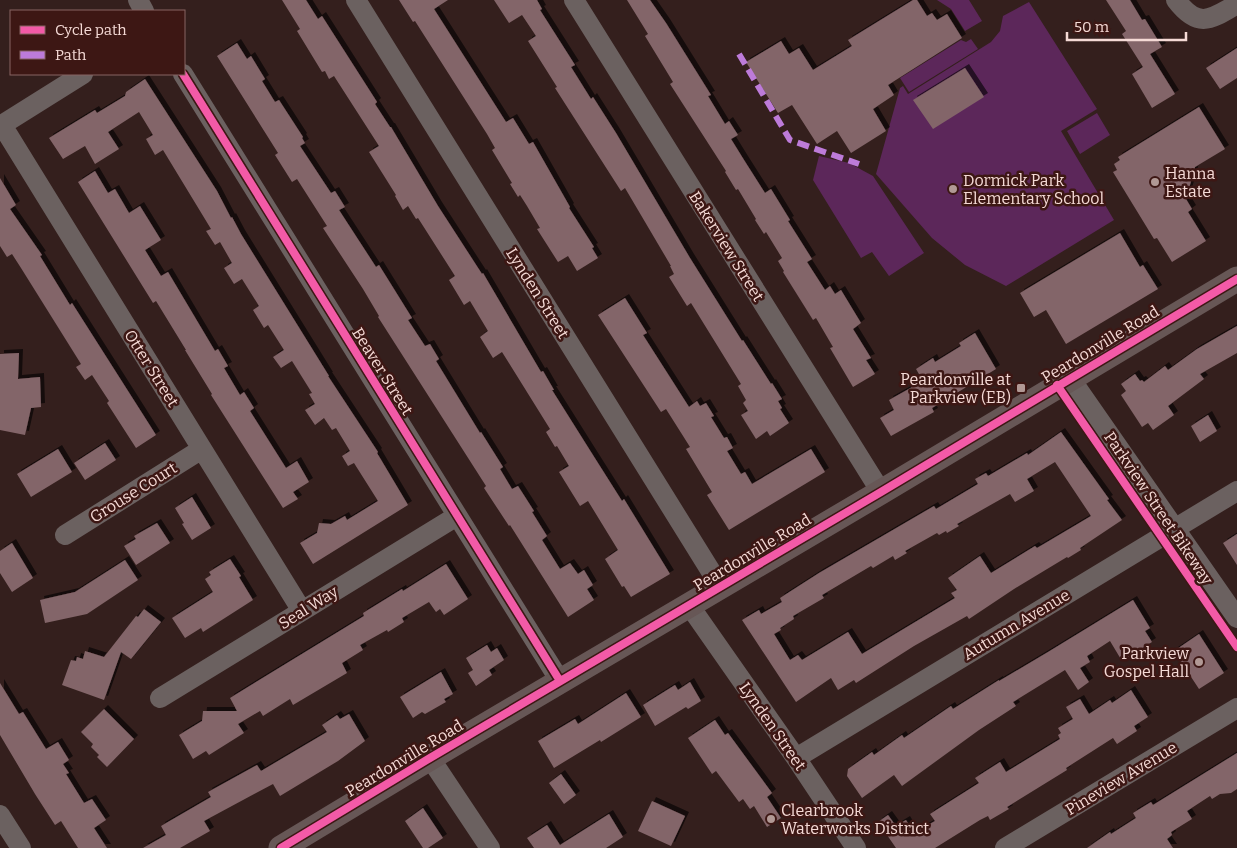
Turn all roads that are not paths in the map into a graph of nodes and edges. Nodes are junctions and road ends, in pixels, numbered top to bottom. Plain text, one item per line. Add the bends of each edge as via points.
1 (356, 0) edge
2 (574, 0) edge
3 (1176, 0) edge
4 (1237, 4) edge
5 (81, 75) edge
6 (184, 75) edge
7 (1, 125) edge
8 (1237, 279) edge
9 (1070, 378) junction
10 (202, 449) junction
11 (1237, 491) edge
12 (881, 492) junction
13 (457, 516) junction
14 (1174, 529) junction
15 (65, 535) dead end
16 (720, 586) junction
17 (689, 605) junction
18 (302, 611) junction
19 (1237, 618) edge
20 (560, 681) junction
21 (160, 698) dead end
22 (1237, 708) edge
23 (430, 758) junction
24 (796, 758) junction
25 (0, 815) edge
26 (21, 848) edge
27 (281, 848) edge
28 (490, 848) edge
29 (856, 848) edge
30 (1005, 848) edge

1 - 16 street, Lynden Street
2 - 12 street, Bakerview Street
3 - 4 street via 1186,13 1203,19
5 - 7 street
6 - 13 street, Beaver Street
7 - 10 street, Otter Street
8 - 9 main road, Peardonville Road
9 - 12 main road, Peardonville Road
9 - 14 street
10 - 15 street, Grouse Court
10 - 18 street, Otter Street
11 - 14 street, Autumn Avenue
12 - 16 main road, Peardonville Road
13 - 18 street, Seal Way
13 - 20 street, Beaver Street
14 - 19 street
14 - 24 street, Autumn Avenue
16 - 17 main road, Peardonville Road
17 - 20 main road, Peardonville Road
17 - 24 street, Lynden Street
18 - 21 street, Seal Way
20 - 23 main road, Peardonville Road
22 - 30 street, Pineview Avenue
23 - 27 main road, Peardonville Road
23 - 28 street
24 - 29 street, Lynden Street
25 - 26 street

